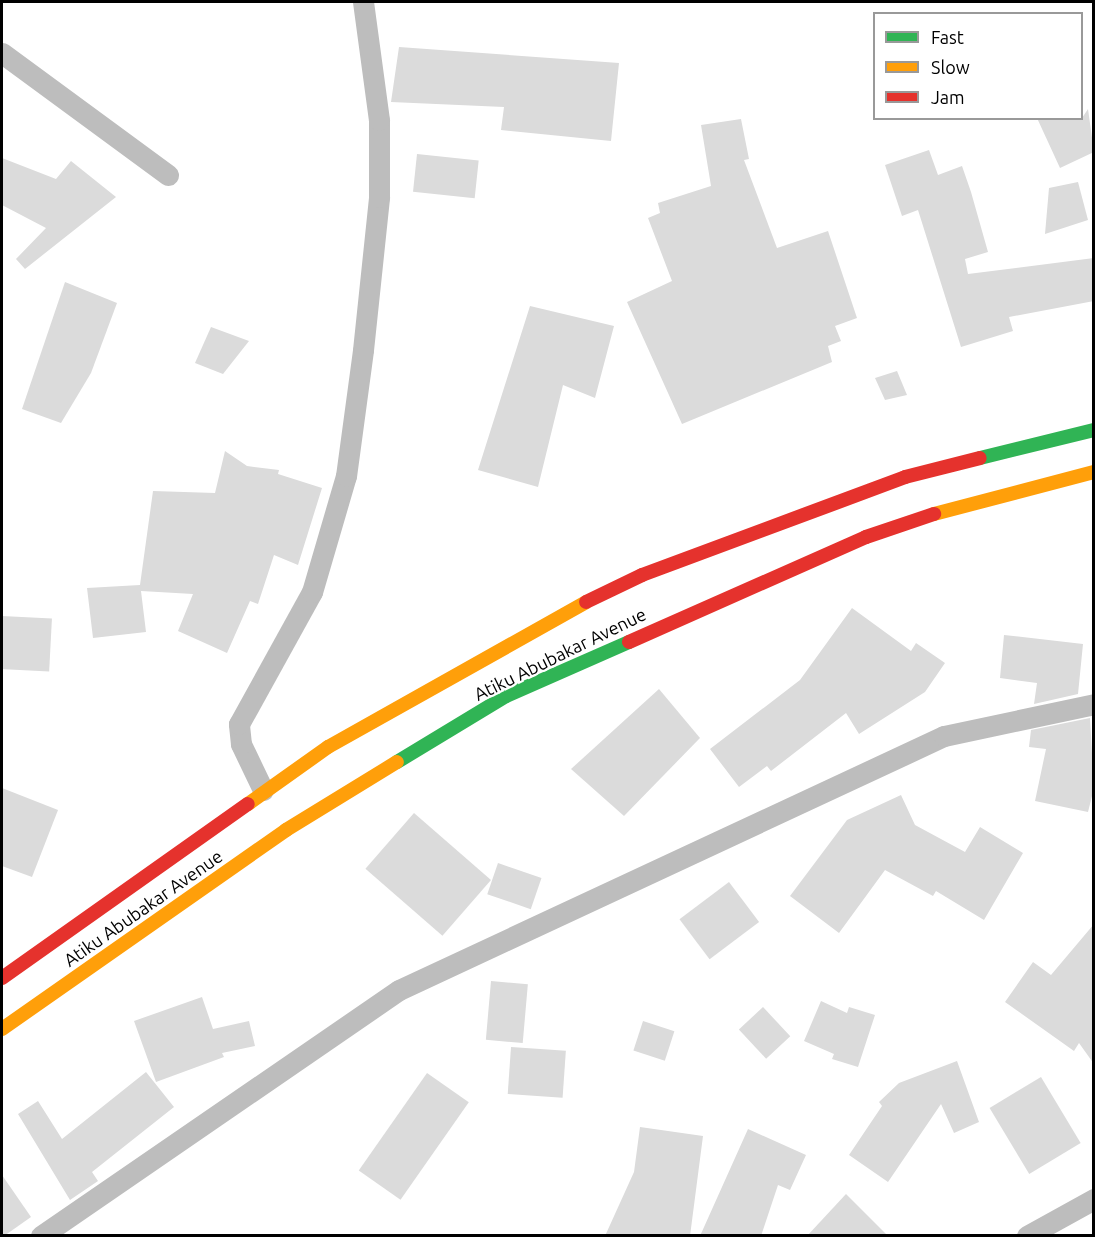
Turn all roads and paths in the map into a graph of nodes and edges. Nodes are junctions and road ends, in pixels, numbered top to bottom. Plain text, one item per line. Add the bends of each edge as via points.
1 (363, 2) edge
2 (2, 53) edge
3 (168, 175) dead end
4 (1094, 430) edge
5 (1094, 472) edge
6 (1094, 704) edge
7 (263, 790) junction
8 (2, 978) edge
9 (2, 1029) edge
10 (1094, 1199) edge
11 (40, 1236) edge
12 (1027, 1236) edge

1 - 7 street via 379,120 379,197 363,350 346,476 312,592 247,701 239,724 241,744
2 - 3 street
4 - 7 main road, Atiku Abubakar Avenue via 905,477 642,575 550,619
5 - 9 main road, Atiku Abubakar Avenue via 963,504 866,537 506,696 286,830
6 - 11 street via 944,736 399,990
7 - 8 main road, Atiku Abubakar Avenue
10 - 12 street

